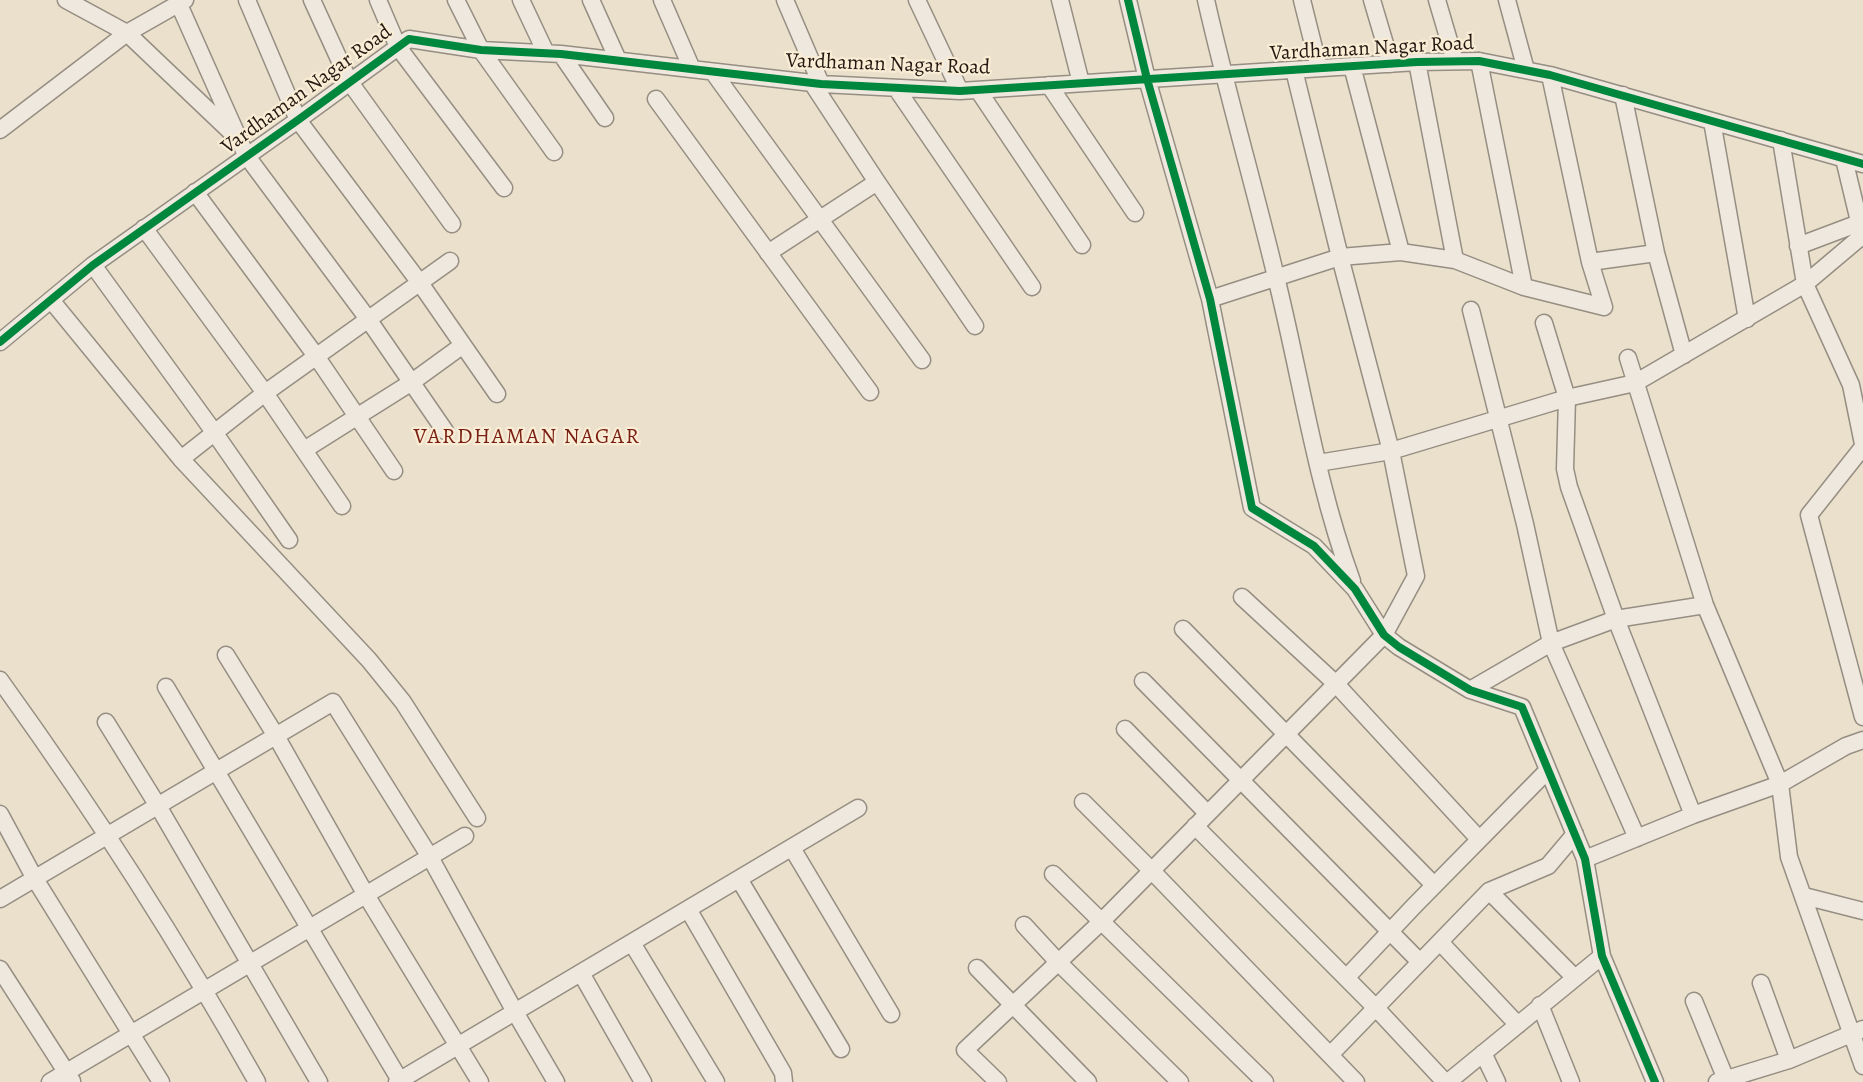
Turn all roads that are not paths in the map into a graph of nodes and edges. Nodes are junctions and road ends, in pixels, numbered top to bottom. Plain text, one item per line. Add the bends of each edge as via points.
1 (66, 0) edge
2 (247, 0) edge
3 (312, 0) edge
4 (378, 0) edge
5 (456, 0) edge
6 (521, 0) edge
7 (591, 0) edge
8 (662, 0) edge
9 (785, 0) edge
10 (917, 0) edge
11 (1060, 0) edge
12 (1128, 0) edge
13 (1206, 0) edge
14 (1302, 0) edge
15 (1372, 0) edge
16 (1437, 0) edge
17 (1507, 0) edge
18 (180, 1) edge
19 (127, 33) junction
20 (398, 47) junction
21 (481, 50) junction
22 (553, 53) junction
23 (618, 60) junction
24 (1455, 61) junction
25 (1479, 61) junction
26 (1418, 62) junction
27 (1391, 64) junction
28 (1352, 66) junction
29 (1319, 68) junction
30 (692, 69) junction
31 (1294, 70) junction
32 (1526, 70) junction
33 (714, 72) junction
34 (1223, 75) junction
35 (1550, 75) junction
36 (1147, 79) junction
37 (349, 81) junction
38 (817, 83) junction
39 (1081, 83) junction
40 (1049, 85) junction
41 (896, 88) junction
42 (978, 90) junction
43 (960, 91) junction
44 (1623, 95) junction
45 (656, 99) dead end
46 (605, 118) dead end
47 (298, 120) junction
48 (1713, 121) junction
49 (0, 130) edge
50 (238, 139) junction
51 (1781, 140) junction
52 (554, 152) dead end
53 (246, 155) junction
54 (1844, 159) junction
55 (1863, 164) edge
56 (877, 182) junction
57 (504, 188) dead end
58 (195, 192) junction
59 (1135, 213) dead end
60 (819, 218) junction
61 (452, 224) dead end
62 (144, 228) junction
63 (1862, 233) edge
64 (1082, 245) dead end
65 (1798, 246) junction
66 (1401, 252) junction
67 (768, 253) junction
68 (1656, 253) junction
69 (1340, 257) junction
70 (1455, 260) junction
71 (450, 261) dead end
72 (1590, 262) junction
73 (93, 265) junction
74 (1276, 277) junction
75 (420, 284) junction
76 (1805, 284) junction
77 (1524, 286) junction
78 (1032, 287) dead end
79 (1210, 299) junction
80 (51, 300) junction
81 (1471, 310) dead end
82 (368, 319) junction
83 (1747, 319) junction
84 (1544, 323) dead end
85 (975, 326) dead end
86 (0, 342) edge
87 (464, 345) junction
88 (1684, 355) junction
89 (316, 356) junction
90 (1628, 358) dead end
91 (922, 360) dead end
92 (1863, 372) edge
93 (412, 382) junction
94 (1635, 382) junction
95 (1851, 385) junction
96 (870, 392) dead end
97 (265, 393) junction
98 (497, 394) dead end
99 (1567, 398) junction
100 (358, 417) junction
101 (1498, 419) junction
102 (445, 431) dead end
103 (214, 432) junction
104 (1863, 446) edge
105 (304, 450) junction
106 (1391, 451) junction
107 (180, 459) junction
108 (1318, 464) junction
109 (394, 471) dead end
110 (342, 506) dead end
111 (289, 540) dead end
112 (1355, 589) junction
113 (1242, 597) dead end
114 (1705, 605) junction
115 (1616, 619) junction
116 (1183, 629) dead end
117 (1384, 634) junction
118 (1551, 643) junction
119 (226, 655) dead end
120 (0, 680) edge
121 (1143, 681) dead end
122 (1335, 683) junction
123 (166, 687) dead end
124 (1470, 690) junction
125 (1863, 717) edge
126 (106, 723) dead end
127 (1125, 729) dead end
128 (1286, 734) junction
129 (276, 736) junction
130 (1863, 740) edge
131 (1548, 770) junction
132 (217, 771) junction
133 (1241, 779) junction
134 (1780, 784) junction
135 (1083, 802) dead end
136 (158, 806) junction
137 (858, 808) dead end
138 (0, 814) edge
139 (1694, 815) junction
140 (477, 818) dead end
141 (1201, 819) junction
142 (1575, 834) junction
143 (108, 836) junction
144 (465, 836) dead end
145 (1637, 838) junction
146 (1479, 839) junction
147 (792, 848) junction
148 (430, 857) junction
149 (1585, 859) junction
150 (1151, 870) junction
151 (1053, 874) dead end
152 (35, 879) junction
153 (739, 879) junction
154 (1434, 885) junction
155 (1489, 891) junction
156 (366, 895) junction
157 (1804, 896) junction
158 (0, 899) edge
159 (688, 909) junction
160 (1863, 911) edge
161 (1101, 922) junction
162 (1024, 925) dead end
163 (309, 928) junction
164 (1390, 931) junction
165 (1440, 942) junction
166 (632, 943) junction
167 (1602, 956) junction
168 (1420, 962) junction
169 (1059, 963) junction
170 (249, 964) junction
171 (977, 968) dead end
172 (0, 969) edge
173 (581, 973) junction
174 (1346, 978) junction
175 (1575, 978) junction
176 (1761, 983) dead end
177 (205, 990) junction
178 (1694, 1001) dead end
179 (1540, 1005) junction
180 (1014, 1006) junction
181 (1376, 1008) junction
182 (515, 1012) junction
183 (891, 1014) dead end
184 (1518, 1025) junction
185 (1857, 1031) edge
186 (132, 1034) junction
187 (459, 1045) junction
188 (841, 1049) dead end
189 (1483, 1053) junction
190 (1330, 1055) junction
191 (1789, 1060) junction
192 (1863, 1066) edge
193 (70, 1077) edge
194 (1348, 1080) edge
195 (399, 1081) edge
196 (1724, 1081) edge
197 (50, 1082) edge
198 (160, 1082) edge
199 (257, 1082) edge
200 (319, 1082) edge
201 (480, 1082) edge
202 (556, 1082) edge
203 (643, 1082) edge
204 (716, 1082) edge
205 (784, 1082) edge
206 (998, 1082) edge
207 (1088, 1082) edge
208 (1180, 1082) edge
209 (1265, 1082) edge
210 (1446, 1082) edge
211 (1497, 1082) edge
212 (1571, 1082) edge
213 (1655, 1082) edge

1 - 19 street, Vardhaman Nagar Road
2 - 47 street
3 - 37 street
4 - 20 street
5 - 21 street
6 - 22 street
7 - 23 street
8 - 30 street
9 - 38 street
10 - 43 street
11 - 39 street
12 - 36 street
13 - 34 street
14 - 29 street
15 - 27 street
16 - 24 street
17 - 32 street
18 - 19 street
18 - 50 street
19 - 49 street
19 - 50 street, Vardhaman Nagar Road
20 - 21 street, Vardhaman Nagar Road via 409,39
20 - 37 street, Vardhaman Nagar Road
20 - 57 street
21 - 22 street, Vardhaman Nagar Road
21 - 52 street
22 - 23 street, Vardhaman Nagar Road
22 - 46 street
23 - 30 street, Vardhaman Nagar Road
24 - 25 street, Vardhaman Nagar Road
24 - 26 street, Vardhaman Nagar Road
25 - 32 street, Vardhaman Nagar Road
25 - 77 street
26 - 27 street, Vardhaman Nagar Road
26 - 70 street
27 - 28 street, Vardhaman Nagar Road
28 - 29 street, Vardhaman Nagar Road
28 - 66 street
29 - 31 street, Vardhaman Nagar Road
30 - 33 street, Vardhaman Nagar Road
31 - 34 street, Vardhaman Nagar Road
31 - 69 street
32 - 35 street, Vardhaman Nagar Road
33 - 38 street, Vardhaman Nagar Road
33 - 60 street
34 - 36 street, Vardhaman Nagar Road
34 - 74 street
35 - 44 street, Vardhaman Nagar Road
35 - 72 street
36 - 39 street, Vardhaman Nagar Road
36 - 79 street
37 - 47 street, Vardhaman Nagar Road
37 - 61 street
38 - 41 street, Vardhaman Nagar Road
38 - 56 street
39 - 40 street, Vardhaman Nagar Road
40 - 42 street, Vardhaman Nagar Road
40 - 59 street
41 - 43 street, Vardhaman Nagar Road
41 - 78 street
42 - 43 street, Vardhaman Nagar Road
42 - 64 street
44 - 48 street, Vardhaman Nagar Road
44 - 68 street
45 - 67 street
47 - 53 street, Vardhaman Nagar Road
47 - 75 street
48 - 51 street, Vardhaman Nagar Road
48 - 83 street
50 - 53 street
51 - 54 street, Vardhaman Nagar Road
51 - 65 street
53 - 58 street, Vardhaman Nagar Road
53 - 82 street
54 - 55 street, Vardhaman Nagar Road
54 - 63 street
56 - 60 street
56 - 85 street
58 - 62 street, Vardhaman Nagar Road
58 - 89 street
60 - 67 street
60 - 91 street
62 - 73 street, Vardhaman Nagar Road
62 - 97 street
63 - 65 street
63 - 76 street
65 - 76 street
66 - 69 street
66 - 70 street
67 - 96 street
68 - 72 street
68 - 88 street
69 - 74 street
69 - 106 street
70 - 77 street
71 - 75 street
72 - 77 street via 1604,307
73 - 80 street, Vardhaman Nagar Road
73 - 103 street
74 - 79 street
74 - 108 street
75 - 82 street
75 - 87 street
76 - 83 street
76 - 95 street
79 - 112 street via 1252,508 1314,546
80 - 86 street, Vardhaman Nagar Road
80 - 107 street
81 - 101 street
82 - 89 street
82 - 93 street
83 - 88 street
84 - 99 street
87 - 93 street
87 - 98 street
88 - 94 street
89 - 97 street
89 - 100 street
90 - 94 street
92 - 95 street
93 - 100 street
93 - 102 street
94 - 99 street
94 - 114 street
95 - 104 street
97 - 103 street
97 - 105 street
99 - 101 street
99 - 115 street via 1564,469
100 - 105 street
100 - 109 street
101 - 106 street
101 - 118 street
103 - 107 street
103 - 111 street
104 - 125 street via 1809,515
105 - 110 street
106 - 108 street
106 - 117 street via 1416,576
107 - 140 street via 369,660 403,702
108 - 112 street
112 - 117 street
113 - 122 street
114 - 115 street
114 - 134 street
115 - 118 street
115 - 139 street
116 - 128 street
117 - 122 street
117 - 124 street
118 - 124 street
118 - 145 street
119 - 129 street
120 - 143 street
121 - 133 street
122 - 128 street
122 - 146 street
123 - 132 street
124 - 131 street via 1522,707
126 - 136 street
127 - 141 street
128 - 133 street
128 - 154 street
129 - 132 street
129 - 148 street via 333,702
129 - 156 street
130 - 134 street
131 - 142 street
131 - 146 street
132 - 136 street
132 - 163 street
133 - 141 street
133 - 164 street
134 - 139 street
134 - 157 street via 1789,857
135 - 150 street
136 - 143 street
136 - 170 street
137 - 147 street
138 - 152 street
139 - 145 street
141 - 150 street
141 - 174 street
142 - 149 street
142 - 155 street via 1548,866
143 - 152 street
143 - 177 street
144 - 148 street
145 - 149 street
146 - 154 street
147 - 153 street
147 - 183 street
148 - 156 street
148 - 182 street
149 - 167 street
150 - 161 street
150 - 190 street
151 - 161 street
152 - 158 street
152 - 186 street
153 - 159 street
153 - 188 street
154 - 164 street
155 - 165 street
155 - 175 street
156 - 163 street
156 - 187 street
157 - 160 street
157 - 185 street
159 - 166 street
159 - 205 street via 783,1073
161 - 169 street
161 - 209 street
162 - 169 street
163 - 170 street
163 - 195 street
164 - 168 street
164 - 174 street
165 - 168 street
165 - 184 street
166 - 173 street
166 - 204 street
167 - 175 street
167 - 213 street
168 - 181 street
169 - 180 street
169 - 208 street
170 - 177 street
170 - 200 street
171 - 180 street
172 - 193 street
173 - 182 street
173 - 203 street
174 - 181 street
175 - 179 street
176 - 191 street
177 - 186 street
177 - 199 street
178 - 196 street
179 - 184 street
179 - 212 street
180 - 206 street via 965,1050
180 - 207 street
181 - 190 street
181 - 210 street
182 - 187 street
182 - 202 street
184 - 189 street
185 - 191 street
185 - 192 street
186 - 193 street
186 - 198 street
187 - 195 street
187 - 201 street
189 - 210 street
189 - 211 street
190 - 194 street
191 - 196 street
193 - 197 street

